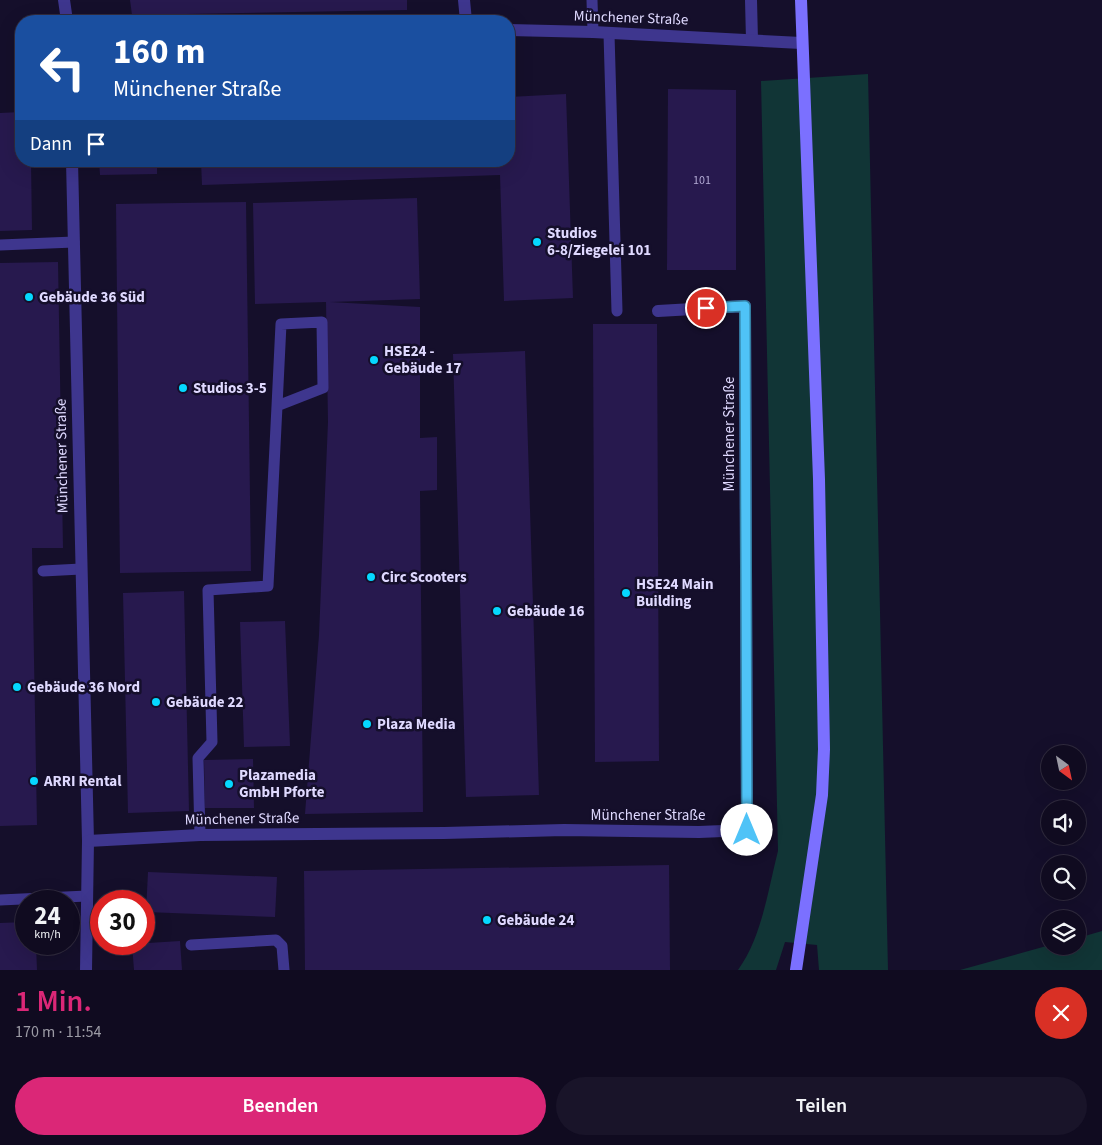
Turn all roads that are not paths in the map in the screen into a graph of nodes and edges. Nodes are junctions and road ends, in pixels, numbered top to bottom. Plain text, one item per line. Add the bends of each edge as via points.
1 (64, 0) edge
2 (464, 0) edge
3 (592, 0) edge
4 (751, 0) edge
5 (801, 0) edge
6 (66, 15) edge
7 (465, 15) edge
8 (515, 30) edge
9 (593, 32) junction
10 (609, 34) junction
11 (752, 40) junction
12 (802, 43) junction
13 (72, 167) edge
14 (74, 242) junction
15 (0, 245) edge
16 (617, 311) dead end
17 (658, 311) dead end
18 (277, 406) junction
19 (81, 569) junction
20 (43, 572) dead end
21 (200, 835) junction
22 (88, 841) junction
23 (87, 896) junction
24 (0, 900) edge
25 (191, 945) dead end
26 (86, 970) edge
27 (284, 970) edge
28 (796, 970) edge

1 - 6 street
2 - 7 street
3 - 9 lane
4 - 11 street
5 - 12 main road
8 - 9 street, Münchener Straße
9 - 10 street, Münchener Straße
10 - 11 street, Münchener Straße
10 - 16 lane
11 - 12 street, Münchener Straße
12 - 28 main road via 819,479 824,749 822,795
13 - 14 street, Münchener Straße
14 - 15 lane
14 - 19 street, Münchener Straße
17 - 21 street, Münchener Straße via 745,306 747,830
18 - 18 lane via 323,388 322,322 281,324
18 - 21 lane via 268,586 208,590 212,742 198,758
19 - 20 lane
19 - 22 street, Münchener Straße
21 - 22 street, Münchener Straße
22 - 23 street, Münchener Straße
23 - 24 lane
23 - 26 street, Münchener Straße
25 - 27 lane via 276,940 282,946

